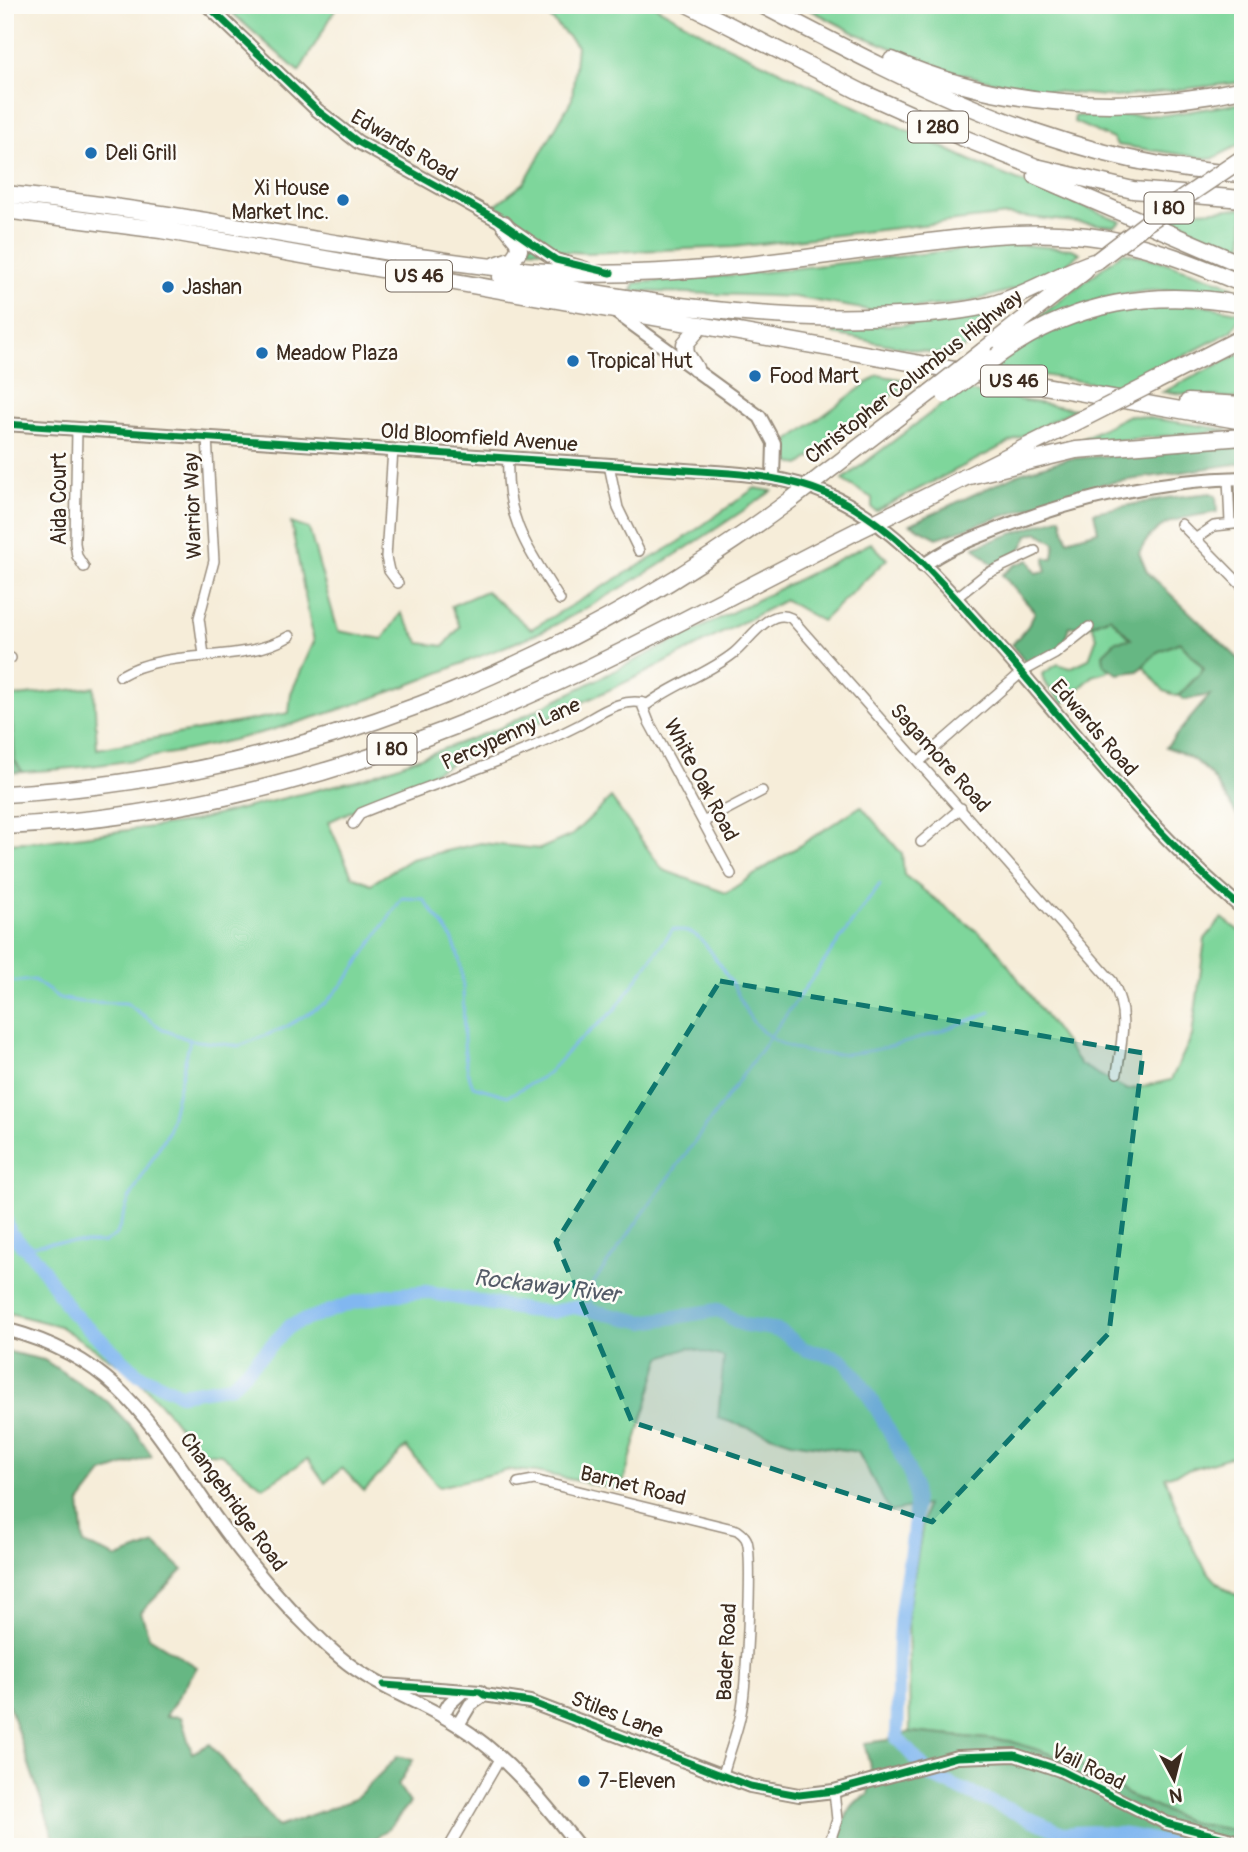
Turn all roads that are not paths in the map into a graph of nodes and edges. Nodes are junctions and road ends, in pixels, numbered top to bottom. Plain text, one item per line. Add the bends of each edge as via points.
1 (207, 5) edge
2 (689, 5) edge
3 (762, 5) edge
4 (798, 24) junction
5 (1243, 89) edge
6 (1243, 158) edge
7 (1016, 160) junction
8 (1243, 174) edge
9 (5, 194) edge
10 (1243, 199) edge
11 (5, 210) edge
12 (504, 224) junction
13 (1097, 261) junction
14 (463, 264) junction
15 (1243, 265) edge
16 (488, 267) junction
17 (611, 273) junction
18 (1243, 284) edge
19 (1243, 305) edge
20 (604, 308) junction
21 (701, 325) junction
22 (1243, 337) edge
23 (991, 352) junction
24 (695, 368) junction
25 (1152, 405) junction
26 (1243, 405) edge
27 (1243, 421) edge
28 (5, 424) edge
29 (77, 429) junction
30 (207, 437) junction
31 (1243, 437) edge
32 (394, 449) junction
33 (508, 459) junction
34 (610, 465) junction
35 (965, 477) junction
36 (773, 478) junction
37 (1237, 478) edge
38 (1230, 523) junction
39 (1242, 523) edge
40 (1181, 524) dead end
41 (1195, 538) junction
42 (639, 551) dead end
43 (1035, 551) dead end
44 (923, 566) junction
45 (84, 567) dead end
46 (398, 583) dead end
47 (1243, 587) edge
48 (956, 598) junction
49 (560, 600) dead end
50 (1089, 627) dead end
51 (290, 636) dead end
52 (204, 655) junction
53 (1022, 672) junction
54 (120, 676) dead end
55 (648, 704) junction
56 (920, 761) junction
57 (762, 791) dead end
58 (5, 794) edge
59 (961, 808) junction
60 (703, 822) junction
61 (353, 824) dead end
62 (5, 826) edge
63 (921, 842) dead end
64 (731, 874) dead end
65 (1243, 909) edge
66 (1117, 1073) dead end
67 (5, 1329) edge
68 (518, 1483) dead end
69 (739, 1532) joint
70 (384, 1685) junction
71 (463, 1691) junction
72 (484, 1695) junction
73 (442, 1716) junction
74 (458, 1725) junction
75 (500, 1759) junction
76 (723, 1775) junction
77 (834, 1791) junction
78 (1243, 1843) edge
79 (449, 1847) edge
80 (579, 1847) edge
81 (828, 1847) edge

1 - 12 street, Edwards Road via 339,128
2 - 7 highway, I 280 via 861,92
3 - 4 highway
4 - 5 highway via 925,72 1027,98 1140,104
4 - 8 highway via 986,114 1056,140 1152,164
6 - 13 highway, Christopher Columbus Highway / I 80, bridge
7 - 10 highway via 1132,190
7 - 15 highway via 1023,170
9 - 14 highway, US 46 via 135,208
11 - 20 highway, US 46 via 161,230
12 - 16 highway via 518,241 519,250 513,259
12 - 17 street, Edwards Road via 556,260
13 - 14 highway via 989,305 928,314 842,318 696,309 471,272
13 - 23 highway, Christopher Columbus Highway / I 80
14 - 16 highway, US 46
16 - 17 highway, US 46
17 - 18 highway, US 46 via 707,270 994,235 1045,233 1133,244
19 - 23 highway via 1178,297 1112,303 1048,324
20 - 21 highway, US 46
20 - 24 street via 629,320
21 - 24 highway via 685,344
21 - 25 highway, US 46
22 - 35 highway, I 80, bridge
23 - 58 highway, Christopher Columbus Highway / I 80, bridge via 878,444 859,448 705,561 619,613 516,666 426,704 309,743 220,765 120,782
24 - 36 street via 760,417 774,443
25 - 26 highway via 1167,400
25 - 27 highway, US 46
28 - 29 street, Old Bloomfield Avenue
29 - 30 street, Old Bloomfield Avenue
29 - 45 street, Aida Court via 75,543
30 - 32 street, Old Bloomfield Avenue
30 - 52 street, Warrior Way via 215,561 199,618
31 - 35 highway via 1076,450
32 - 33 street, Old Bloomfield Avenue
32 - 46 street via 386,556
33 - 34 street, Old Bloomfield Avenue
33 - 49 street via 507,491 514,523
34 - 36 street, Old Bloomfield Avenue
34 - 42 street via 618,508
35 - 62 highway, I 80, bridge via 532,694 377,755 207,800 104,817
36 - 44 street, Old Bloomfield Avenue via 839,499
37 - 38 street
37 - 39 street
37 - 44 street via 1134,489 1054,509 959,545
38 - 39 street
38 - 41 street via 1214,526
40 - 41 street
41 - 47 street
43 - 48 street via 986,574
44 - 48 street, Edwards Road
48 - 53 street, Edwards Road
50 - 53 street
51 - 52 street via 264,646
52 - 54 street via 145,664
53 - 56 street
53 - 65 street, Edwards Road via 1176,848
55 - 56 street, Sagamore Road via 734,653 770,619 786,615
55 - 60 street, White Oak Road via 643,708 649,722
55 - 61 street, Percypenny Lane via 635,700 621,703 544,743 361,813
56 - 59 street, Sagamore Road
57 - 60 street
59 - 63 street
59 - 66 street, Sagamore Road via 1112,981 1124,1018
60 - 64 street, White Oak Road
67 - 70 street, Changebridge Road via 68,1352 123,1392 153,1425 208,1508 261,1576 343,1658
68 - 69 street, Barnet Road via 534,1479
69 - 76 street, Bader Road via 748,1544 744,1692
70 - 71 street, Stiles Lane
70 - 73 street, Changebridge Road
71 - 72 street, Stiles Lane
71 - 73 street
72 - 74 street via 470,1705
72 - 76 street, Stiles Lane via 522,1700 563,1713
73 - 74 street, Changebridge Road
74 - 75 street, Changebridge Road
75 - 79 street
75 - 80 street, Changebridge Road
76 - 77 street, Stiles Lane via 769,1791 799,1795
77 - 78 street, Vail Road via 946,1759 985,1754 1029,1759 1166,1823
77 - 81 street via 837,1820

